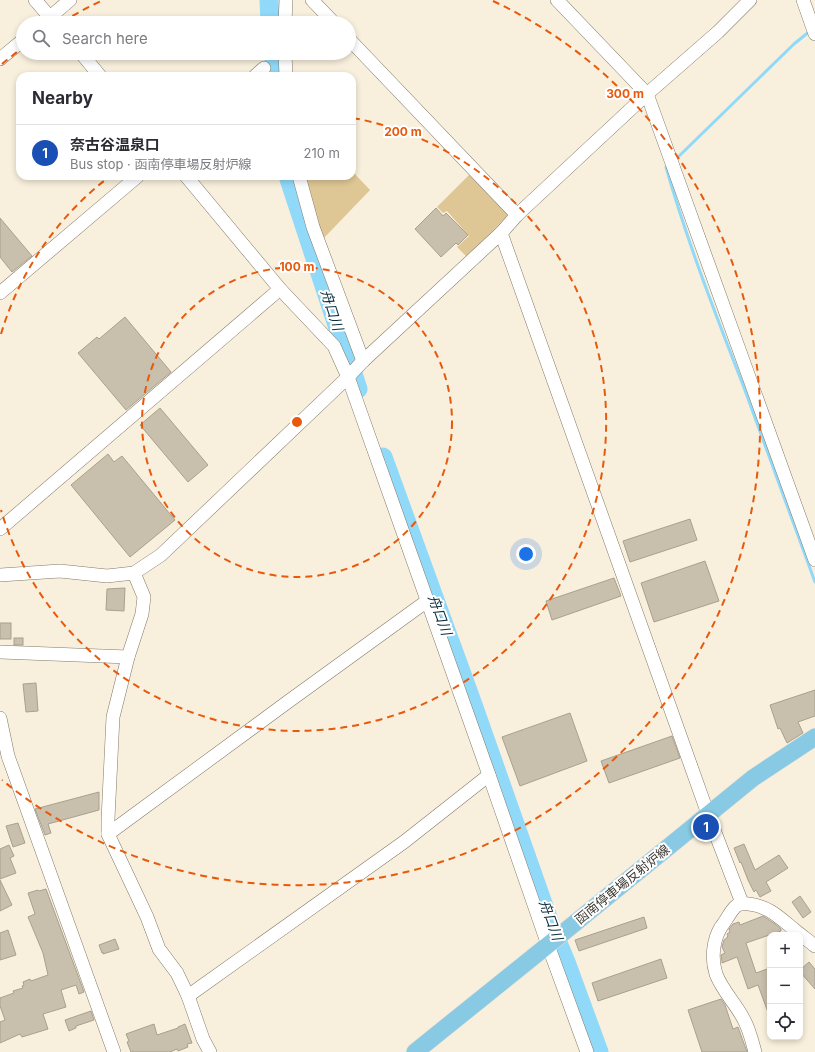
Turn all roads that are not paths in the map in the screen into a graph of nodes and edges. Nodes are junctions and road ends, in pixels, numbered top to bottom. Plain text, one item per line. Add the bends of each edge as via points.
1 (35, 0) edge
2 (70, 0) edge
3 (286, 0) edge
4 (312, 0) edge
5 (557, 0) edge
6 (750, 0) edge
7 (802, 0) edge
8 (46, 16) edge
9 (54, 16) edge
10 (285, 16) edge
11 (327, 16) edge
12 (815, 34) edge
13 (16, 46) edge
14 (356, 46) edge
15 (0, 60) edge
16 (86, 60) edge
17 (285, 60) edge
18 (97, 72) edge
19 (286, 72) edge
20 (648, 94) junction
21 (133, 180) edge
22 (189, 180) edge
23 (300, 180) edge
24 (518, 215) junction
25 (501, 233) junction
26 (280, 289) junction
27 (0, 293) edge
28 (363, 361) junction
29 (348, 377) junction
30 (0, 529) edge
31 (814, 556) edge
32 (134, 573) junction
33 (0, 575) edge
34 (427, 601) junction
35 (0, 652) edge
36 (128, 657) junction
37 (0, 718) edge
38 (815, 737) edge
39 (489, 776) junction
40 (708, 814) junction
41 (108, 834) junction
42 (742, 903) junction
43 (554, 940) junction
44 (815, 946) edge
45 (188, 996) junction
46 (114, 1052) edge
47 (210, 1052) edge
48 (415, 1052) edge
49 (587, 1052) edge
50 (756, 1052) edge

1 - 8 street
2 - 9 street
3 - 10 street
4 - 11 street
5 - 20 street
6 - 20 street
7 - 12 street
13 - 15 street
14 - 24 street
16 - 18 street
17 - 19 street
20 - 24 street
20 - 31 street
21 - 27 street
22 - 26 street
23 - 28 street via 313,227
24 - 25 street
25 - 28 street
25 - 40 street
26 - 29 street via 334,346
26 - 30 street
28 - 29 street
29 - 32 street via 161,555
29 - 34 street
32 - 33 street via 107,576 60,571
32 - 36 street via 144,597 142,614
34 - 39 street
34 - 41 street
35 - 36 street
36 - 41 street via 113,716
37 - 46 street via 8,756
38 - 40 main road, 函南停車場反射炉線 via 753,778
39 - 43 street
39 - 45 street via 404,842
40 - 42 street
40 - 43 main road, 函南停車場反射炉線
41 - 45 street via 147,917 159,949 177,973
42 - 44 street via 754,904 777,914
42 - 50 street via 736,906 717,935 713,950 714,965 716,974 744,1020
43 - 48 main road, 函南停車場反射炉線
43 - 49 street
45 - 47 street

